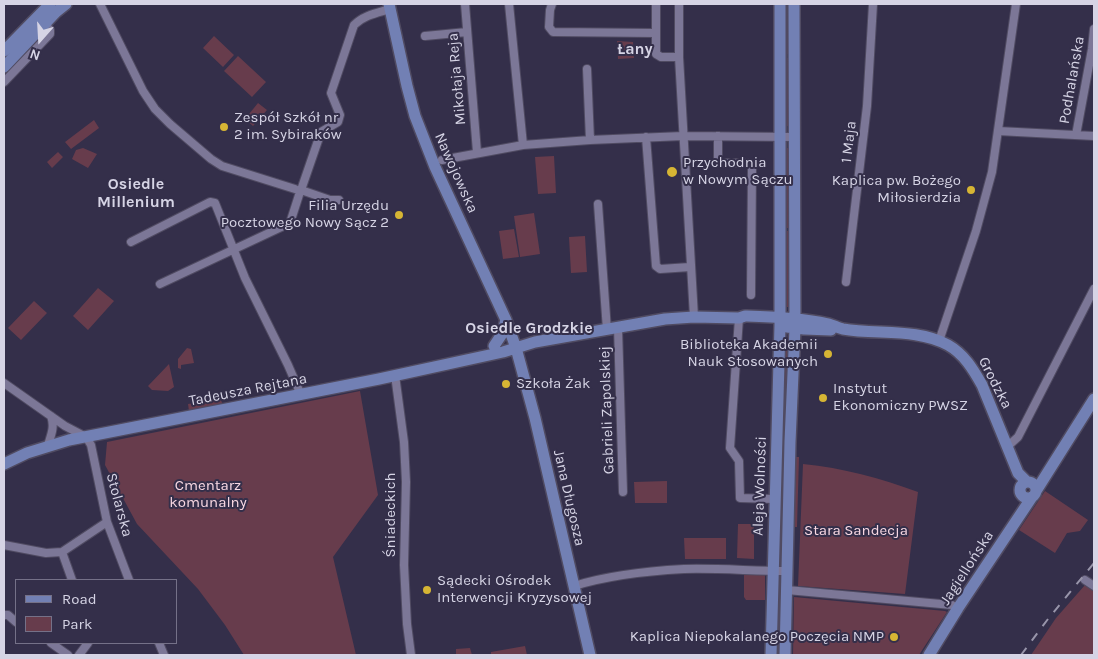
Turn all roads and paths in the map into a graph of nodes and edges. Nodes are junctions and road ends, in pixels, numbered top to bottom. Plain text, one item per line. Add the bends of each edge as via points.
1 (66, 4) edge
2 (100, 4) edge
3 (466, 4) edge
4 (509, 4) edge
5 (552, 4) edge
6 (656, 4) edge
7 (679, 4) edge
8 (780, 4) edge
9 (794, 4) edge
10 (874, 4) edge
11 (1016, 4) edge
12 (47, 5) edge
13 (390, 7) edge
14 (33, 21) junction
15 (45, 24) junction
16 (1094, 29) edge
17 (467, 32) junction
18 (656, 32) junction
19 (425, 36) dead end
20 (4, 51) edge
21 (679, 57) junction
22 (4, 67) edge
23 (587, 69) dead end
24 (4, 82) edge
25 (998, 131) junction
26 (1076, 135) junction
27 (683, 136) junction
28 (718, 136) junction
29 (1094, 136) edge
30 (646, 137) junction
31 (780, 137) junction
32 (794, 137) junction
33 (590, 140) junction
34 (523, 145) junction
35 (478, 152) junction
36 (442, 160) dead end
37 (339, 200) dead end
38 (598, 204) dead end
39 (131, 242) dead end
40 (233, 250) junction
41 (690, 267) junction
42 (846, 282) dead end
43 (160, 284) dead end
44 (1094, 289) edge
45 (751, 295) dead end
46 (694, 316) junction
47 (739, 318) junction
48 (506, 320) junction
49 (780, 322) junction
50 (795, 324) junction
51 (612, 329) junction
52 (939, 341) junction
53 (494, 346) junction
54 (516, 348) junction
55 (415, 371) junction
56 (394, 375) junction
57 (4, 383) edge
58 (301, 395) junction
59 (1094, 399) edge
60 (51, 416) junction
61 (86, 437) junction
62 (48, 445) junction
63 (1008, 446) junction
64 (4, 464) edge
65 (1029, 488) junction
66 (623, 492) dead end
67 (774, 499) junction
68 (107, 522) junction
69 (4, 545) edge
70 (62, 552) junction
71 (772, 571) junction
72 (787, 571) junction
73 (72, 579) edge
74 (129, 579) edge
75 (1084, 580) dead end
76 (574, 586) junction
77 (1094, 586) edge
78 (787, 590) junction
79 (958, 608) junction
80 (52, 644) edge
81 (87, 644) edge
82 (68, 655) edge
83 (79, 655) edge
84 (411, 655) edge
85 (590, 655) edge
86 (771, 655) edge
87 (785, 655) edge
88 (929, 655) edge

1 - 15 street
2 - 40 street via 143,91 170,124 222,166 297,192 290,223
3 - 17 street, Mikołaja Reja
4 - 34 street
5 - 18 street via 549,27 553,32
6 - 18 street
7 - 21 street
8 - 31 street, Aleja Wolności
9 - 32 street, Aleja Wolności
10 - 42 street, 1 Maja via 867,106
11 - 25 street
12 - 14 street
12 - 15 street
13 - 37 street via 360,19 354,25 332,93 340,115 338,122 321,132 301,190 328,200
13 - 48 street, Nawojowska via 415,116 435,167
14 - 15 street
14 - 20 street
15 - 22 street
15 - 24 street via 50,34
16 - 26 street, Podhalańska
17 - 19 street
17 - 35 street, Mikołaja Reja
18 - 21 street via 656,54 661,58
21 - 27 street
23 - 33 street
25 - 26 street
25 - 52 street via 992,172 976,231
26 - 29 street
27 - 28 street
27 - 30 street
27 - 41 street
28 - 31 street
28 - 45 street via 718,161 747,163 752,167
30 - 33 street
30 - 41 street via 656,266 660,269
31 - 32 street
31 - 49 street, Aleja Wolności
32 - 50 street, Aleja Wolności
33 - 34 street
34 - 35 street
35 - 36 street
38 - 51 street, Gabrieli Zapolskiej
39 - 40 street via 210,202 215,203
40 - 43 street
40 - 58 street
41 - 46 street
44 - 63 street via 1018,437
46 - 47 street, Grodzka
46 - 51 street, Grodzka
47 - 49 street, Grodzka via 745,316
47 - 67 street via 730,448 739,461 740,498
48 - 53 street
48 - 54 street, Nawojowska
49 - 50 street, Grodzka
49 - 67 street, Aleja Wolności
50 - 52 street, Grodzka via 828,330 842,328 922,336
50 - 72 street, Aleja Wolności
51 - 54 street, Grodzka
51 - 66 street, Gabrieli Zapolskiej
52 - 63 street, Grodzka via 970,364
53 - 54 street, Tadeusza Rejtana
53 - 55 street, Tadeusza Rejtana via 436,360
54 - 55 street, Tadeusza Rejtana
54 - 76 street, Jana Długosza
55 - 56 street, Tadeusza Rejtana
56 - 58 street, Tadeusza Rejtana
56 - 84 street, Śniadeckich via 404,442 404,565
57 - 60 street
58 - 61 street, Tadeusza Rejtana
59 - 65 street, Jagiellońska via 1047,472
60 - 61 street
60 - 62 street via 53,432
61 - 62 street, Tadeusza Rejtana
61 - 68 street, Stolarska
62 - 64 street, Tadeusza Rejtana
63 - 65 street, Grodzka via 1014,476
65 - 79 street, Jagiellońska
67 - 71 street, Aleja Wolności
68 - 70 street
68 - 74 street, Stolarska
69 - 70 street via 46,553
70 - 73 street
71 - 72 street
71 - 76 street via 657,571 593,580
71 - 86 street, Aleja Wolności
72 - 78 street, Aleja Wolności
75 - 77 street
76 - 85 street, Jana Długosza
78 - 79 street
78 - 87 street, Aleja Wolności
79 - 88 street, Jagiellońska
80 - 82 street
81 - 83 street

